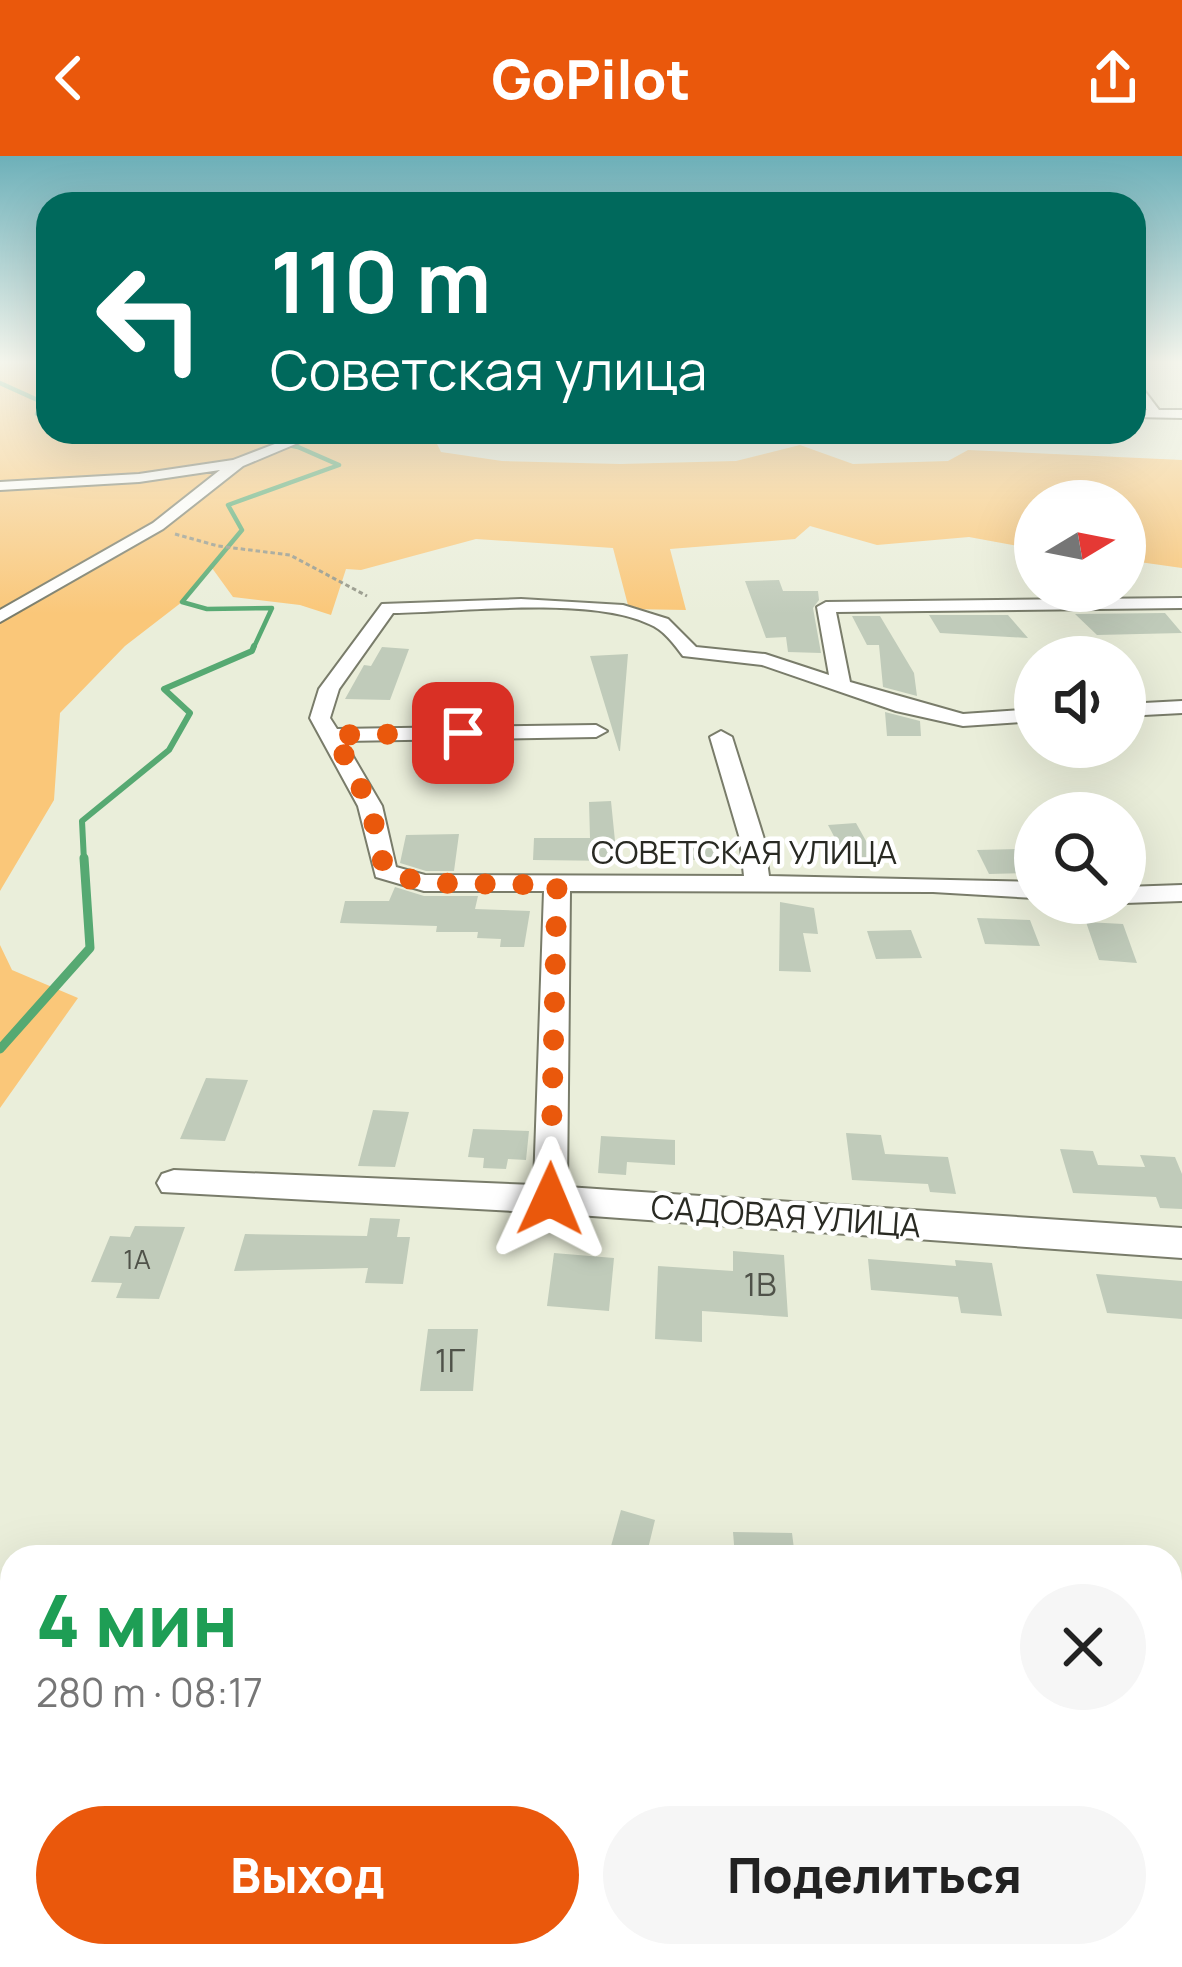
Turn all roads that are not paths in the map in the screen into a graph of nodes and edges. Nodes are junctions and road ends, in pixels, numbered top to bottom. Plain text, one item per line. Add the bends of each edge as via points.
1 (283, 446) edge
2 (238, 463) junction
3 (42, 485) junction
4 (0, 486) edge
5 (0, 501) edge
6 (1182, 603) edge
7 (0, 617) edge
8 (841, 686) junction
9 (1182, 707) edge
10 (1146, 709) edge
11 (1014, 717) edge
12 (596, 731) dead end
13 (334, 735) junction
14 (722, 737) dead end
15 (557, 885) junction
16 (758, 885) junction
17 (1014, 890) edge
18 (1182, 893) edge
19 (1146, 894) edge
20 (174, 1183) dead end
21 (550, 1199) junction
22 (1182, 1243) edge

1 - 2 street
2 - 3 street
2 - 7 street via 158,526
3 - 4 street
3 - 5 street
6 - 8 street via 826,607
8 - 11 street via 963,720
8 - 13 street via 765,661 690,652 661,623 614,609 388,608 329,688 320,718
9 - 10 street
12 - 13 street
13 - 15 street, СОВЕТСКАЯ УЛИЦА via 370,806 385,872 424,883
14 - 16 street
15 - 16 street, СОВЕТСКАЯ УЛИЦА
15 - 21 street
16 - 17 street, СОВЕТСКАЯ УЛИЦА
18 - 19 street
20 - 21 street, САДОВАЯ УЛИЦА
21 - 22 street, САДОВАЯ УЛИЦА

